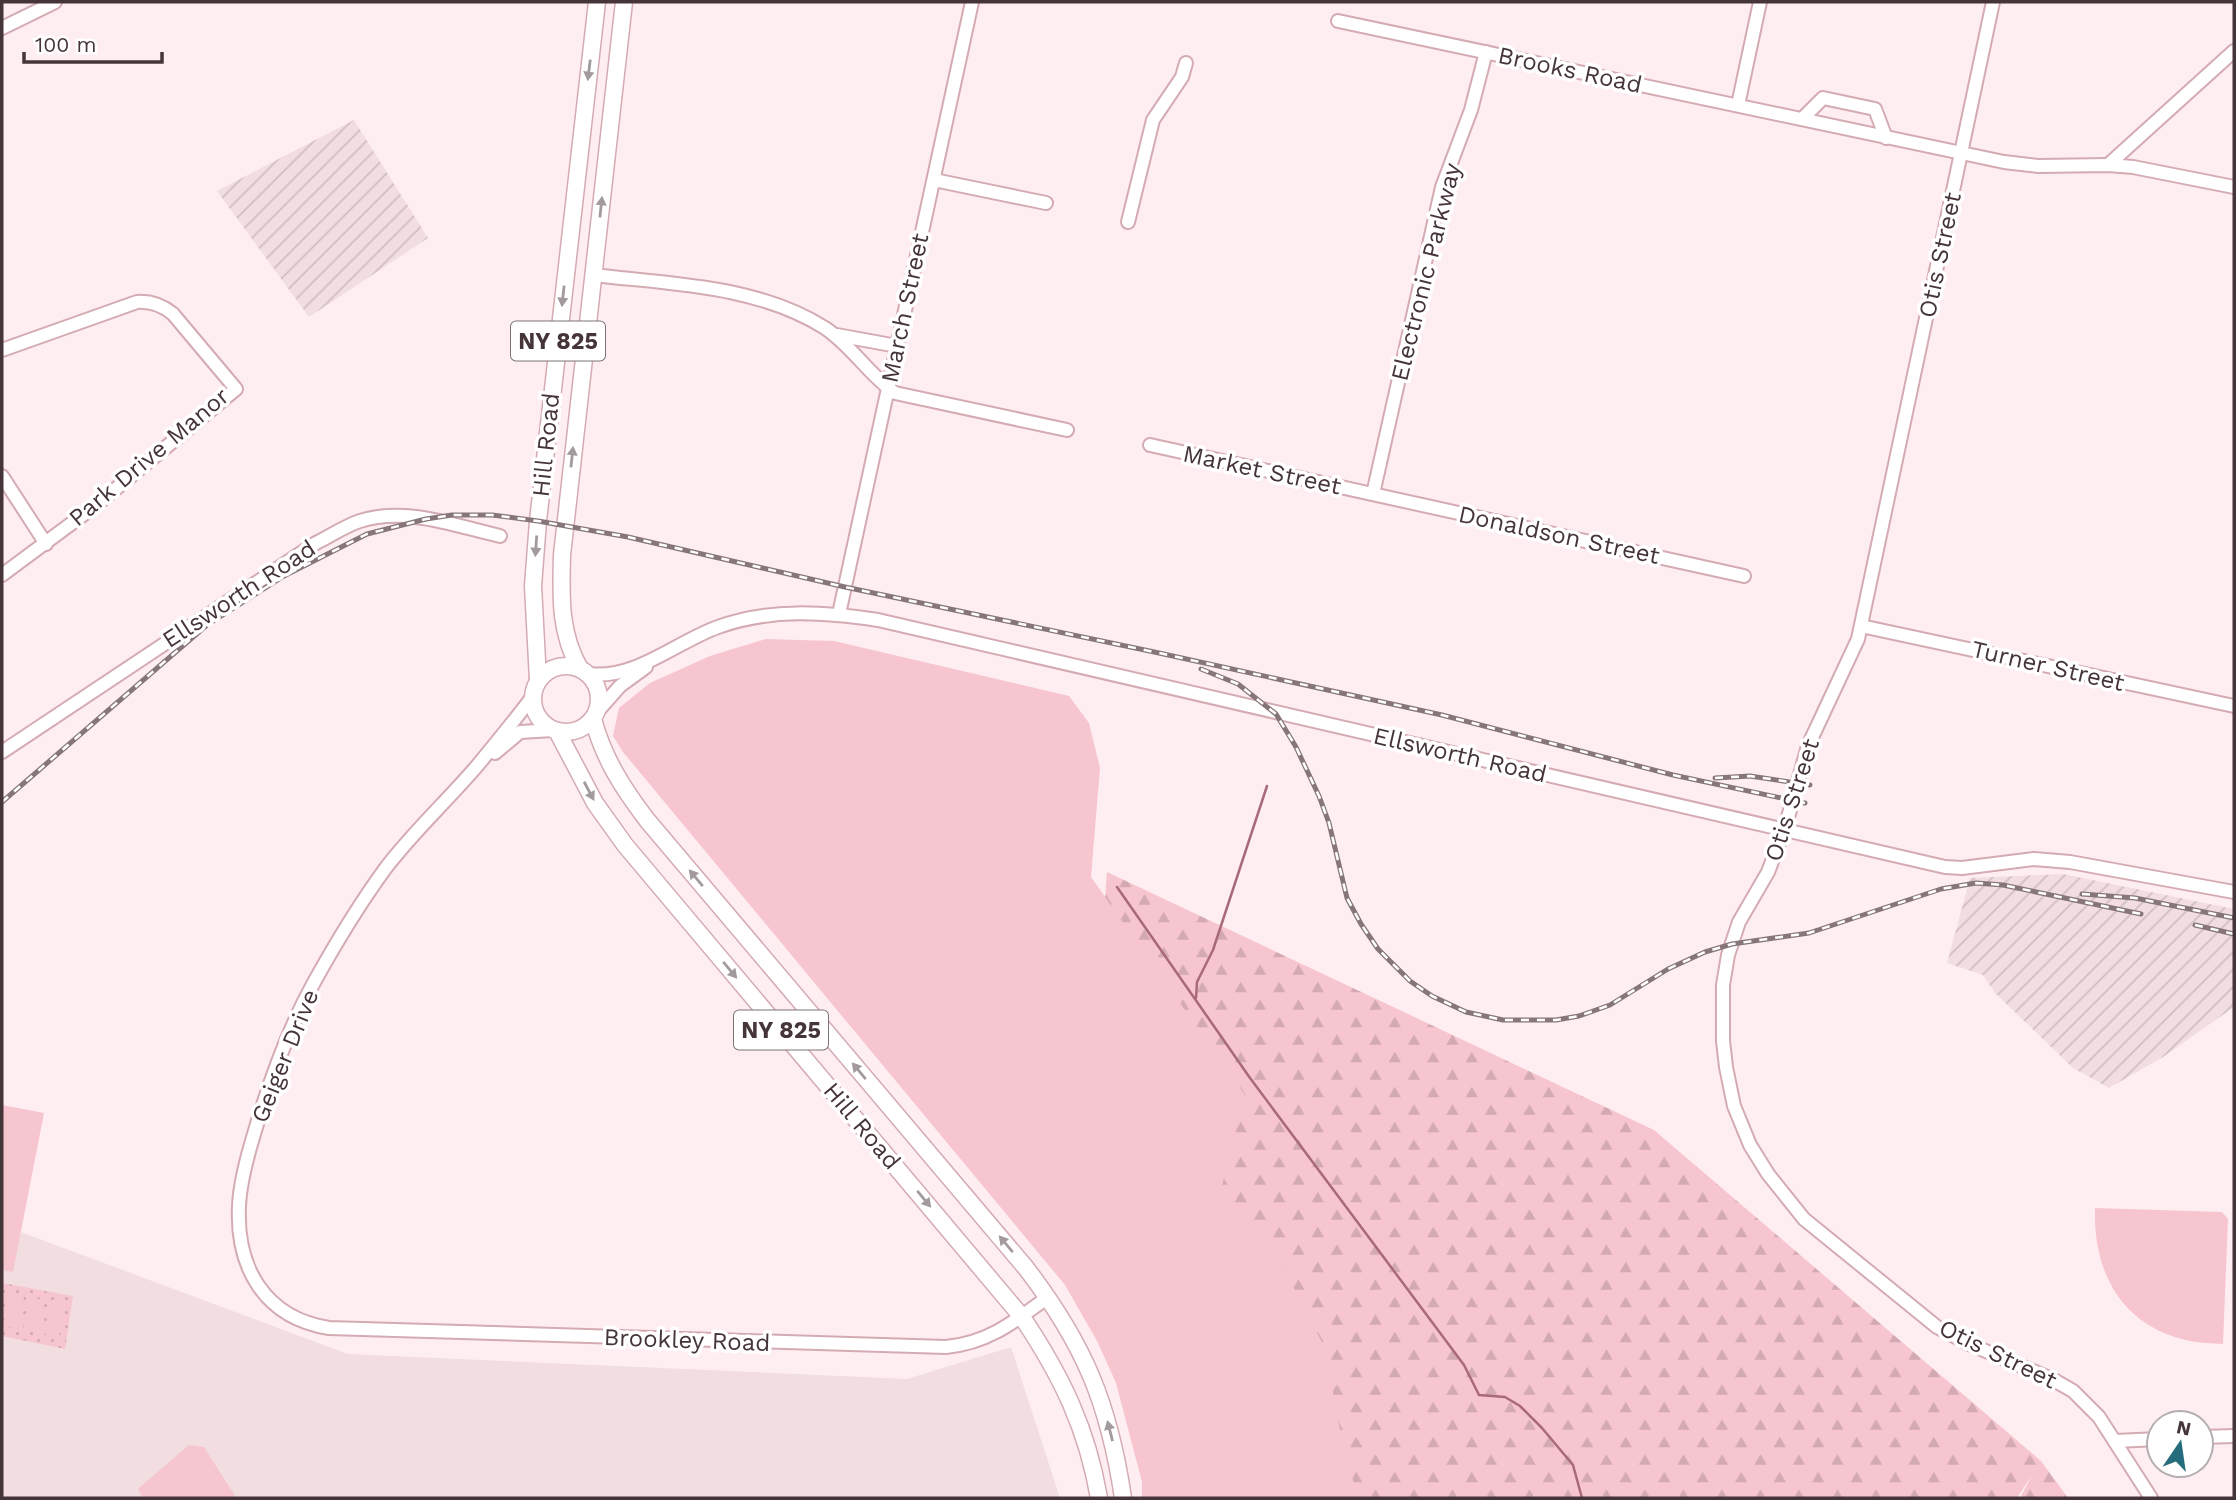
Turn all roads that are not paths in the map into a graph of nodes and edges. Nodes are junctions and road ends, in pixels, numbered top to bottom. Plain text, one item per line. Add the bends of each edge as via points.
1 (55, 2) edge
2 (597, 2) edge
3 (624, 2) edge
4 (972, 2) edge
5 (1760, 2) edge
6 (1993, 2) edge
7 (1338, 21) dead end
8 (2, 28) edge
9 (2234, 51) edge
10 (1486, 52) junction
11 (1186, 62) dead end
12 (1738, 105) junction
13 (1802, 119) junction
14 (1886, 138) junction
15 (1961, 154) junction
16 (2108, 165) junction
17 (933, 180) junction
18 (2234, 187) edge
19 (1046, 203) dead end
20 (1128, 222) dead end
21 (593, 275) junction
22 (833, 334) junction
23 (897, 346) junction
24 (2, 349) edge
25 (888, 387) junction
26 (1067, 429) dead end
27 (1150, 446) dead end
28 (2, 476) edge
29 (1373, 494) junction
30 (500, 536) dead end
31 (46, 544) junction
32 (2, 575) edge
33 (1744, 576) dead end
34 (839, 614) junction
35 (1861, 626) junction
36 (688, 639) junction
37 (584, 671) junction
38 (536, 688) junction
39 (2234, 706) edge
40 (595, 715) junction
41 (555, 730) junction
42 (2, 752) edge
43 (477, 765) junction
44 (1785, 828) junction
45 (2234, 892) edge
46 (1048, 1297) junction
47 (1022, 1317) junction
48 (312, 1326) joint
49 (2234, 1436) edge
50 (2215, 1437) edge
51 (2145, 1440) edge
52 (2115, 1441) junction
53 (1099, 1498) edge
54 (1123, 1498) edge
55 (2151, 1498) edge

1 - 8 street
2 -> 38 main road, Hill Road / NY 825 via 538,521 533,586
21 -> 3 main road, Hill Road / NY 825
4 - 17 street, March Street
5 - 12 street
6 - 15 street, Otis Street
7 - 10 street, Brooks Road
9 - 16 street
10 - 12 street, Brooks Road
10 - 29 street, Electronic Parkway via 1471,110 1442,187
11 - 20 street via 1182,77 1153,120
12 - 13 street, Brooks Road
13 - 14 street, Brooks Road
13 - 14 street via 1823,98 1875,109
14 - 15 street, Brooks Road
15 - 16 street, Brooks Road via 2038,166
15 - 35 street, Otis Street
16 - 18 street, Brooks Road
17 - 19 street
17 - 23 street, March Street
21 - 22 street via 749,296 788,309
37 -> 21 main road, Hill Road / NY 825 via 569,650 561,590
22 - 23 street
22 - 25 street
23 - 25 street, March Street
24 - 31 street, Park Drive Manor via 147,301 173,314 236,389
25 - 26 street via 903,396
25 - 34 street, March Street
27 - 29 street, Market Street
28 - 31 street
29 - 33 street, Donaldson Street
30 - 42 street, Ellsworth Road via 408,516 374,516 357,522 305,551
31 - 32 street
34 - 36 street, Ellsworth Road via 766,615
34 - 44 street, Ellsworth Road
35 - 39 street, Turner Street
35 - 44 street, Otis Street via 1852,656 1808,746
36 - 37 street, Ellsworth Road via 615,674
36 - 40 street, Ellsworth Road via 620,686
37 - 38 main road via 562,666 545,673
37 - 40 main road, NY 825 via 599,692
38 - 41 main road, NY 825 via 538,716
38 - 43 street, Geiger Drive
40 - 41 main road via 577,730
46 -> 40 main road, Hill Road / NY 825 via 647,820 604,754
41 - 43 street, Geiger Drive via 520,733
41 -> 47 main road, Hill Road / NY 825 via 595,803 625,845
43 - 48 street, Geiger Drive via 414,833 362,903 312,985 266,1094 240,1190 242,1241 247,1263 268,1299 285,1314
44 - 45 street, Ellsworth Road via 1945,867 2034,859 2070,862
44 - 52 street, Otis Street via 1768,872 1739,922 1723,985 1726,1068 1734,1106 1750,1145 1793,1206 1842,1252 1937,1327 2073,1391
46 - 47 street, Brookley Road
54 -> 46 main road, NY 825 via 1109,1423 1091,1373
47 - 48 street, Brookley Road via 975,1343 946,1348
47 - 53 main road, NY 825 via 1061,1378 1080,1421
49 - 50 street
51 - 52 street
52 - 55 street, Otis Street

